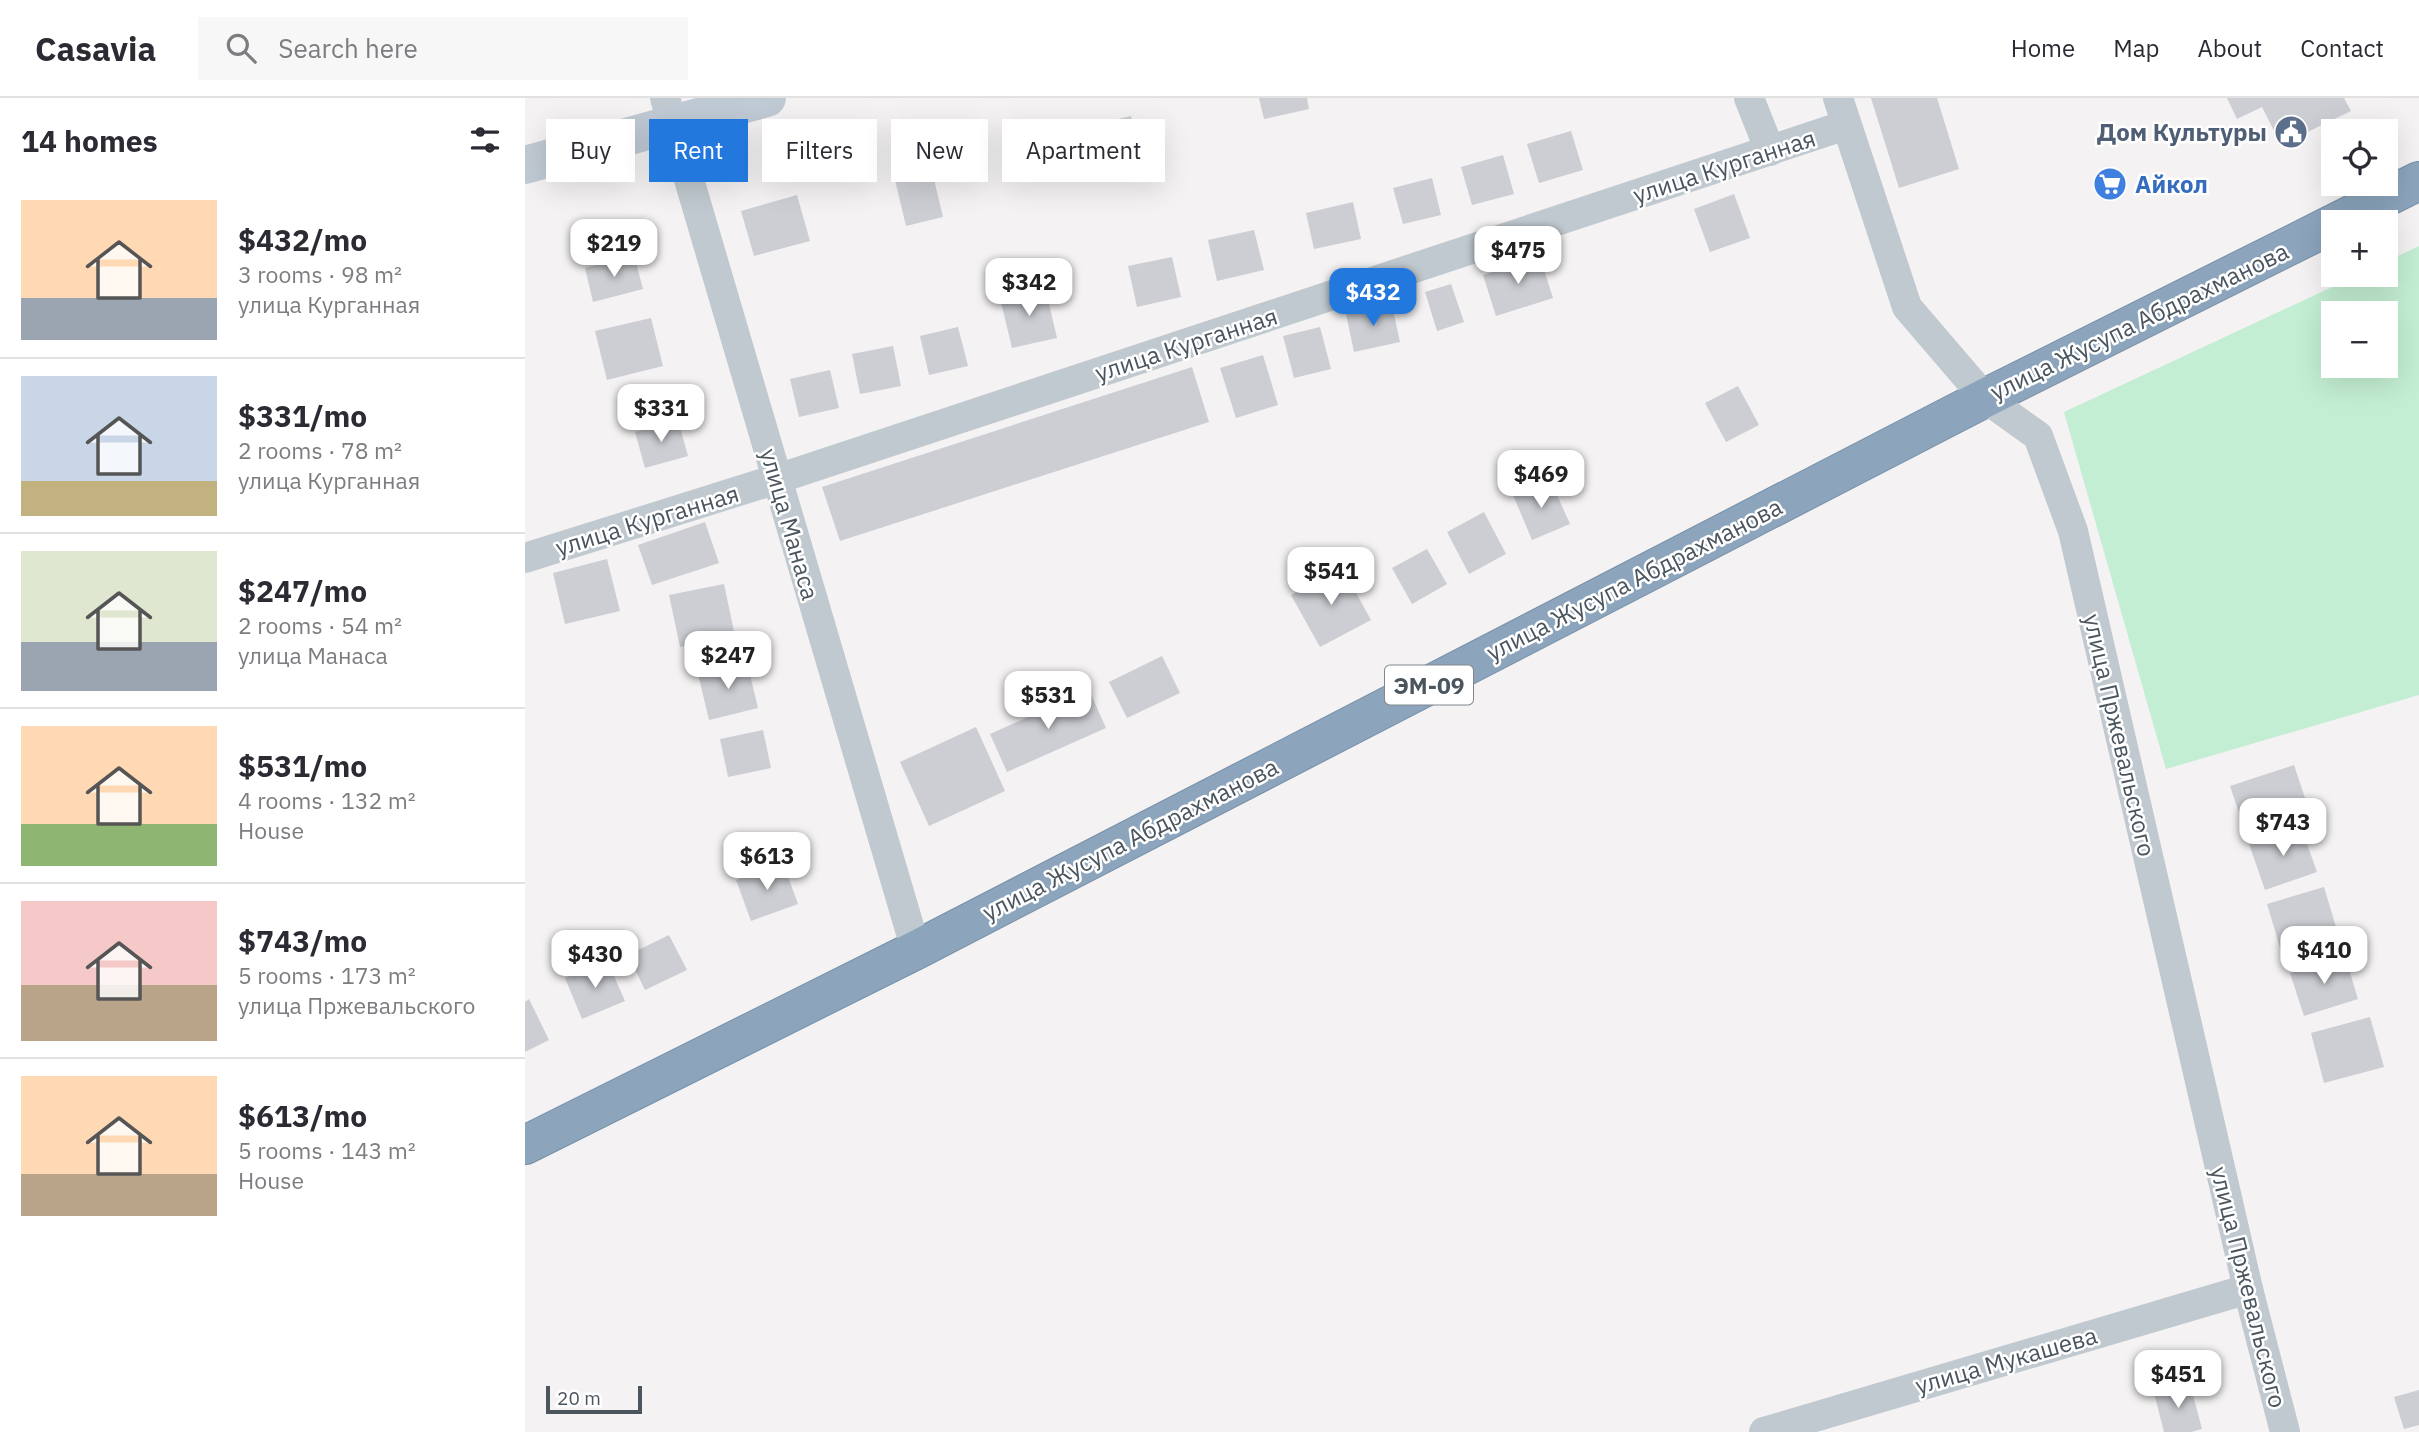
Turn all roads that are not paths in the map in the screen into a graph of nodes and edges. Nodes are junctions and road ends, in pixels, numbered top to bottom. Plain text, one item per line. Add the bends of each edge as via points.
1 (767, 98) edge
2 (1749, 98) edge
3 (669, 111) edge
4 (1842, 112) edge
5 (1770, 151) junction
6 (525, 165) edge
7 (2419, 181) edge
8 (2361, 210) edge
9 (2321, 230) edge
10 (1985, 398) junction
11 (777, 479) junction
12 (525, 558) edge
13 (916, 950) junction
14 (525, 1144) edge
15 (2248, 1289) junction
16 (1764, 1432) edge
17 (2285, 1432) edge

1 - 3 street
2 - 5 street
3 - 6 street
3 - 11 street, улица Манаса
4 - 5 street, улица Курганная
4 - 10 street, улица Пржевальского via 1907,307
5 - 11 street, улица Курганная
7 - 8 highway, улица Жусупа Абдрахманова / ЭМ-09
9 - 10 highway, улица Жусупа Абдрахманова / ЭМ-09
10 - 13 highway, улица Жусупа Абдрахманова / ЭМ-09
10 - 15 street, улица Пржевальского via 2038,436 2073,531
11 - 12 street, улица Курганная
11 - 13 street, улица Манаса
13 - 14 highway, улица Жусупа Абдрахманова / ЭМ-09
15 - 16 street, улица Мукашева
15 - 17 street, улица Пржевальского

